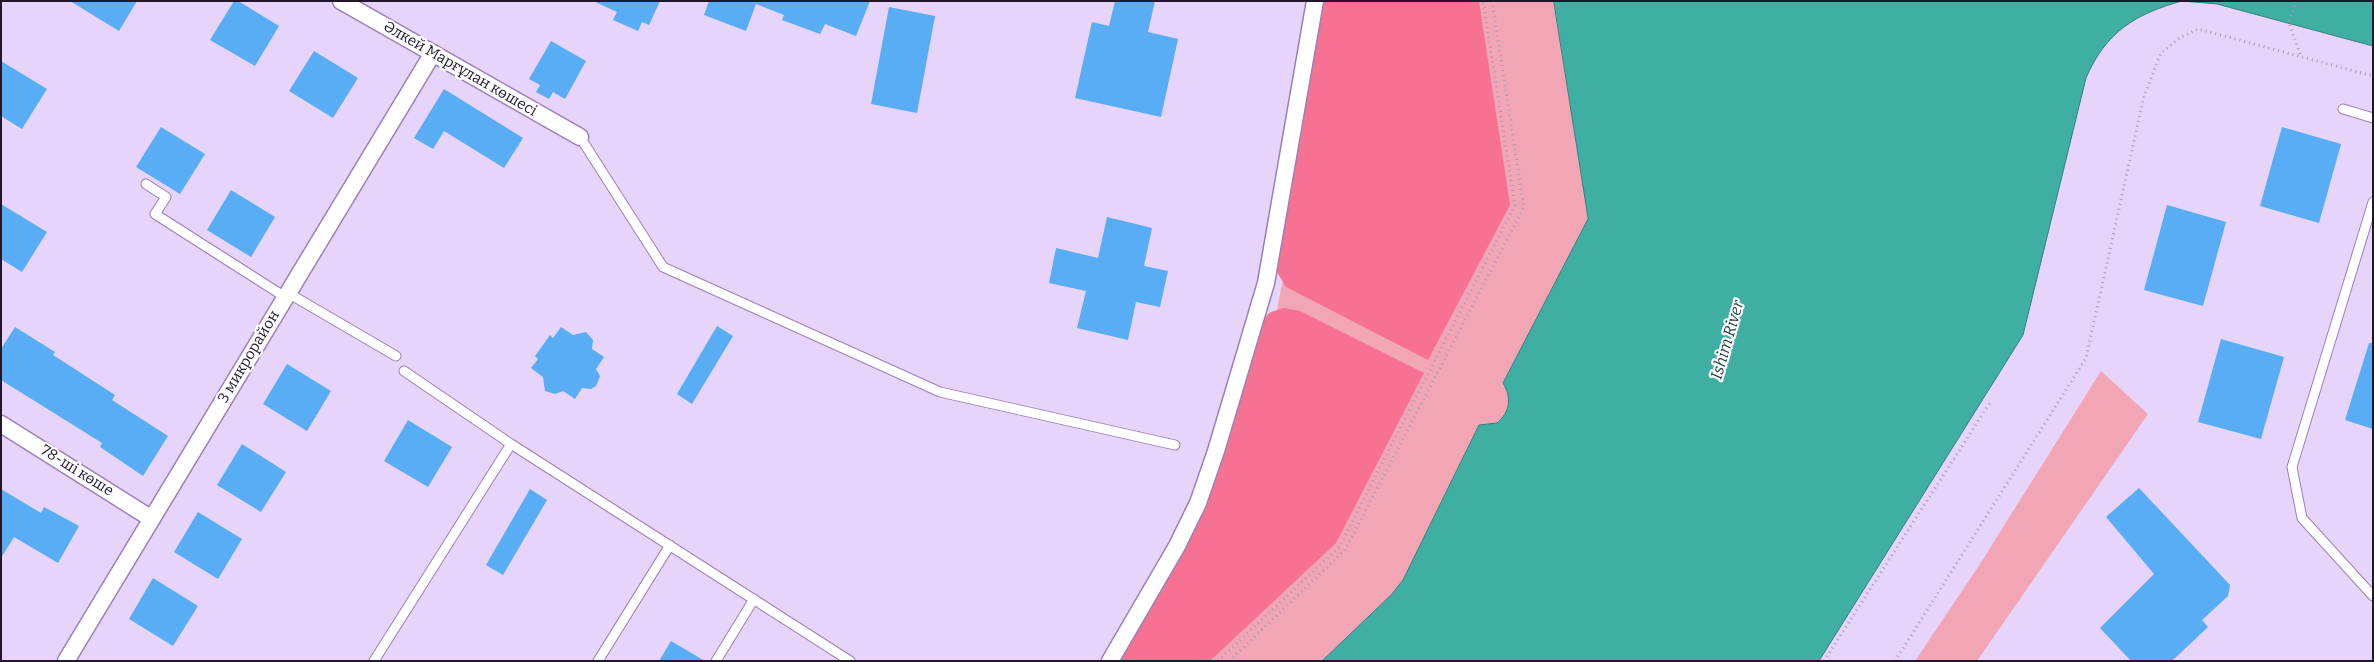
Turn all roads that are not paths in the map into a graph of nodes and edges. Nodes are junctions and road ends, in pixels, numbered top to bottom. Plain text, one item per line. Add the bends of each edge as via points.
1 (341, 1) edge
2 (1315, 1) edge
3 (433, 53) junction
4 (2343, 108) dead end
5 (2373, 118) edge
6 (580, 137) joint
7 (146, 184) dead end
8 (2373, 202) edge
9 (287, 295) junction
10 (396, 356) dead end
11 (404, 372) dead end
12 (1, 424) edge
13 (511, 444) junction
14 (1175, 445) dead end
15 (152, 519) junction
16 (670, 545) junction
17 (2373, 596) edge
18 (754, 599) junction
19 (66, 661) edge
20 (374, 661) edge
21 (598, 661) edge
22 (716, 661) edge
23 (850, 661) edge
24 (1110, 661) edge

1 - 3 street, Әлкей Марғұлан көшесі
2 - 24 street via 1266,283 1216,451 1198,503 1177,546
3 - 6 street, Әлкей Марғұлан көшесі
3 - 9 street, 3 микрорайон
4 - 5 lane
6 - 14 lane via 663,267 940,392
7 - 9 lane via 166,197 156,214
8 - 17 lane via 2292,467 2302,518
9 - 10 lane
9 - 15 street, 3 микрорайон
11 - 13 lane
12 - 15 street, 78-ші көше
13 - 16 lane
13 - 20 lane
15 - 19 street, 3 микрорайон
16 - 18 lane
16 - 21 lane
18 - 22 lane
18 - 23 lane

